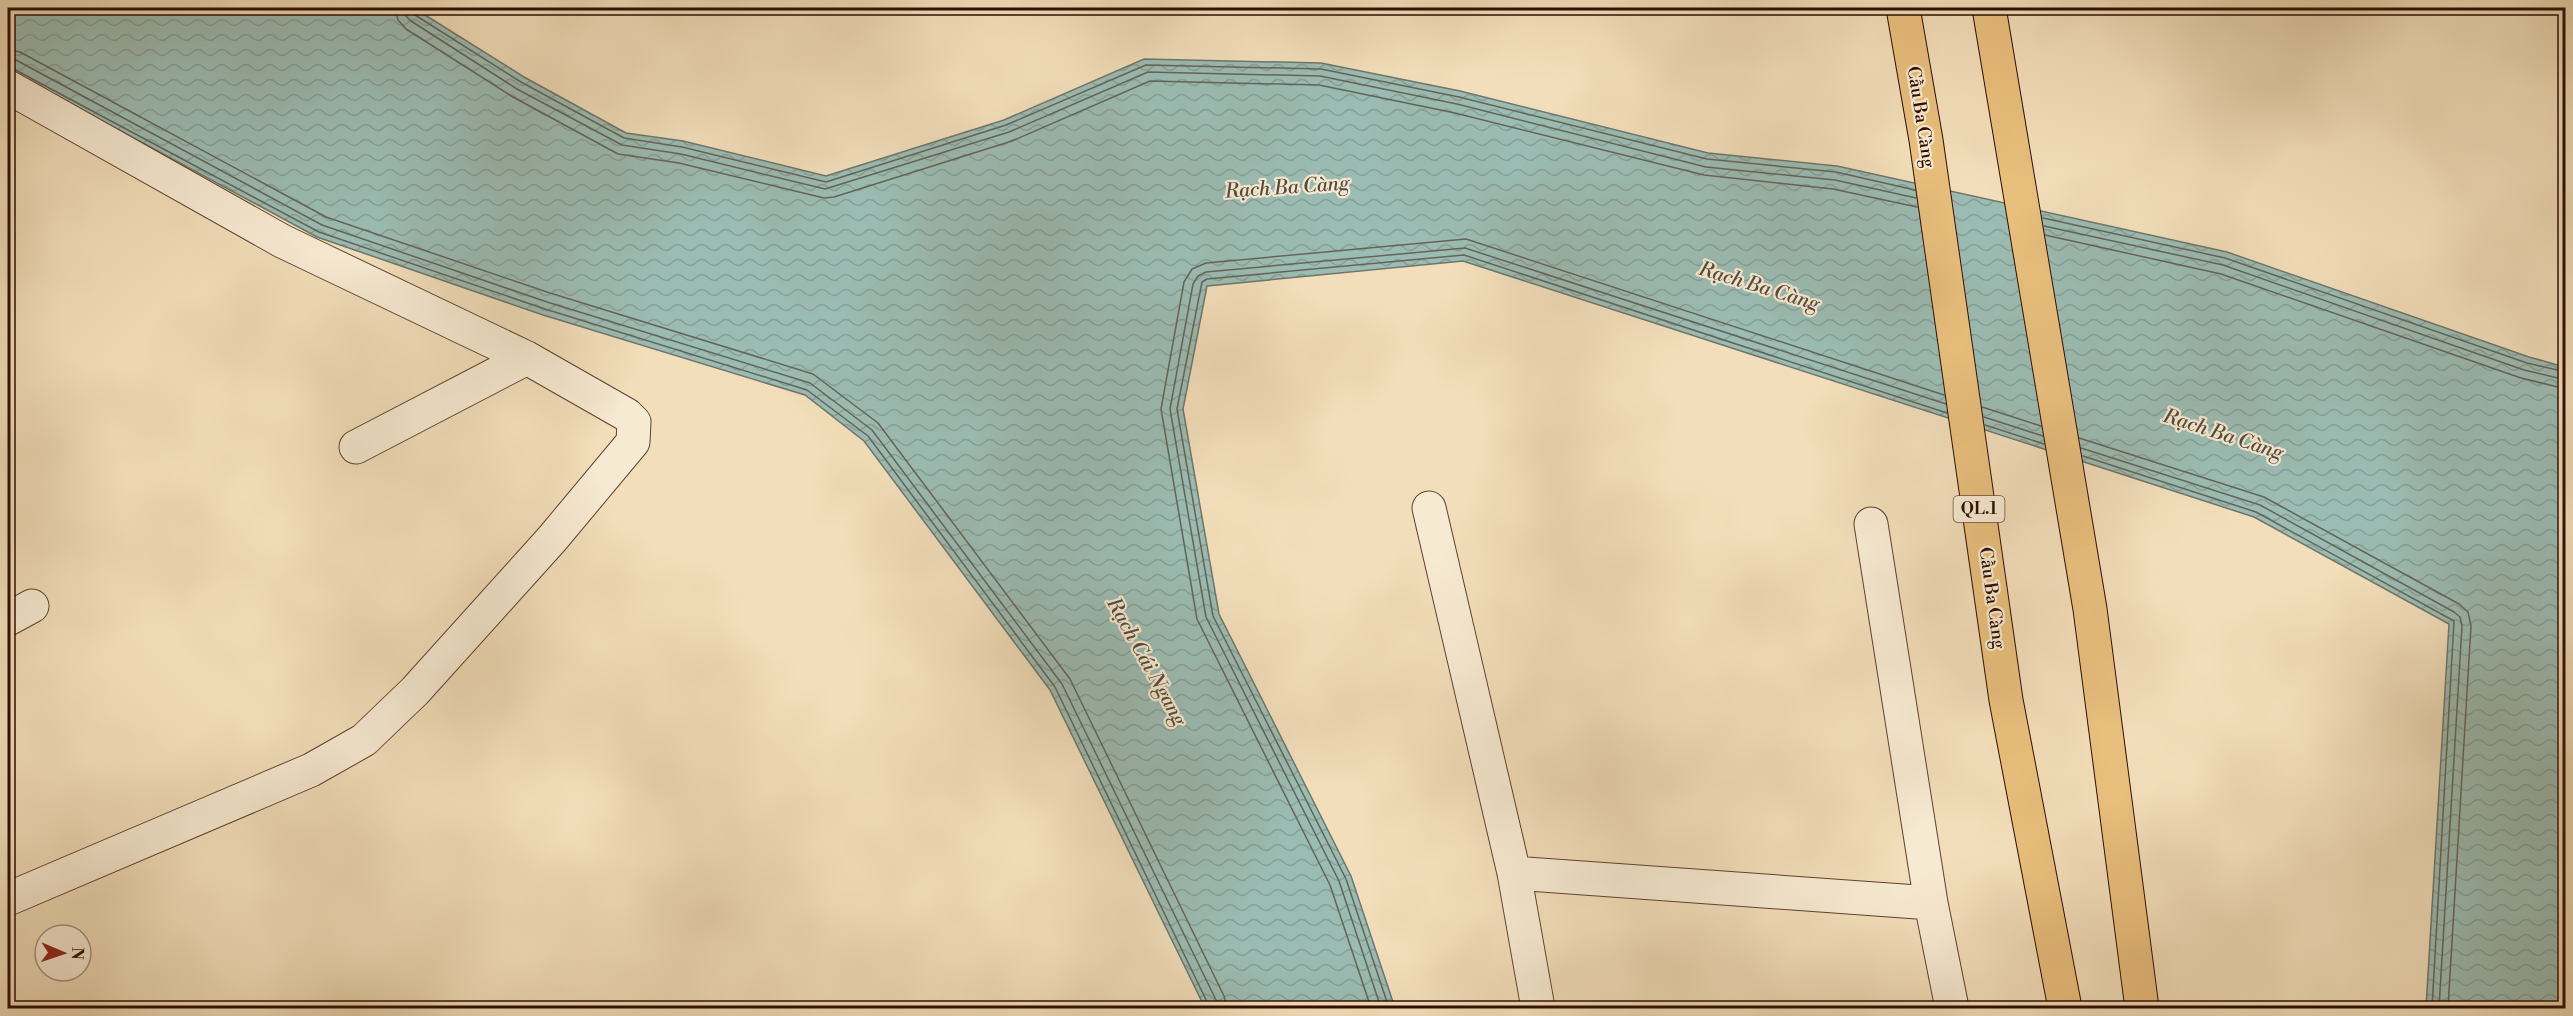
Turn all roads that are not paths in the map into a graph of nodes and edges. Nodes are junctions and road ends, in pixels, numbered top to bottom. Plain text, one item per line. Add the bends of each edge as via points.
1 (1903, 8) edge
2 (1989, 8) edge
3 (8, 87) edge
4 (527, 358) junction
5 (356, 447) dead end
6 (1429, 508) dead end
7 (1871, 524) dead end
8 (1514, 873) junction
9 (8, 899) edge
10 (1931, 903) junction
11 (2141, 1005) edge
12 (1538, 1008) edge
13 (1952, 1008) edge
14 (2065, 1008) edge

1 - 14 highway, Cầu Ba Càng / QL.1 via 1926,140 2006,700
2 - 11 highway via 2090,609
3 - 4 street via 282,241
4 - 5 street
4 - 9 street via 627,415 634,422 633,442 415,691 364,740 311,770
6 - 8 street
7 - 10 street
8 - 10 street
8 - 12 street
10 - 13 street

